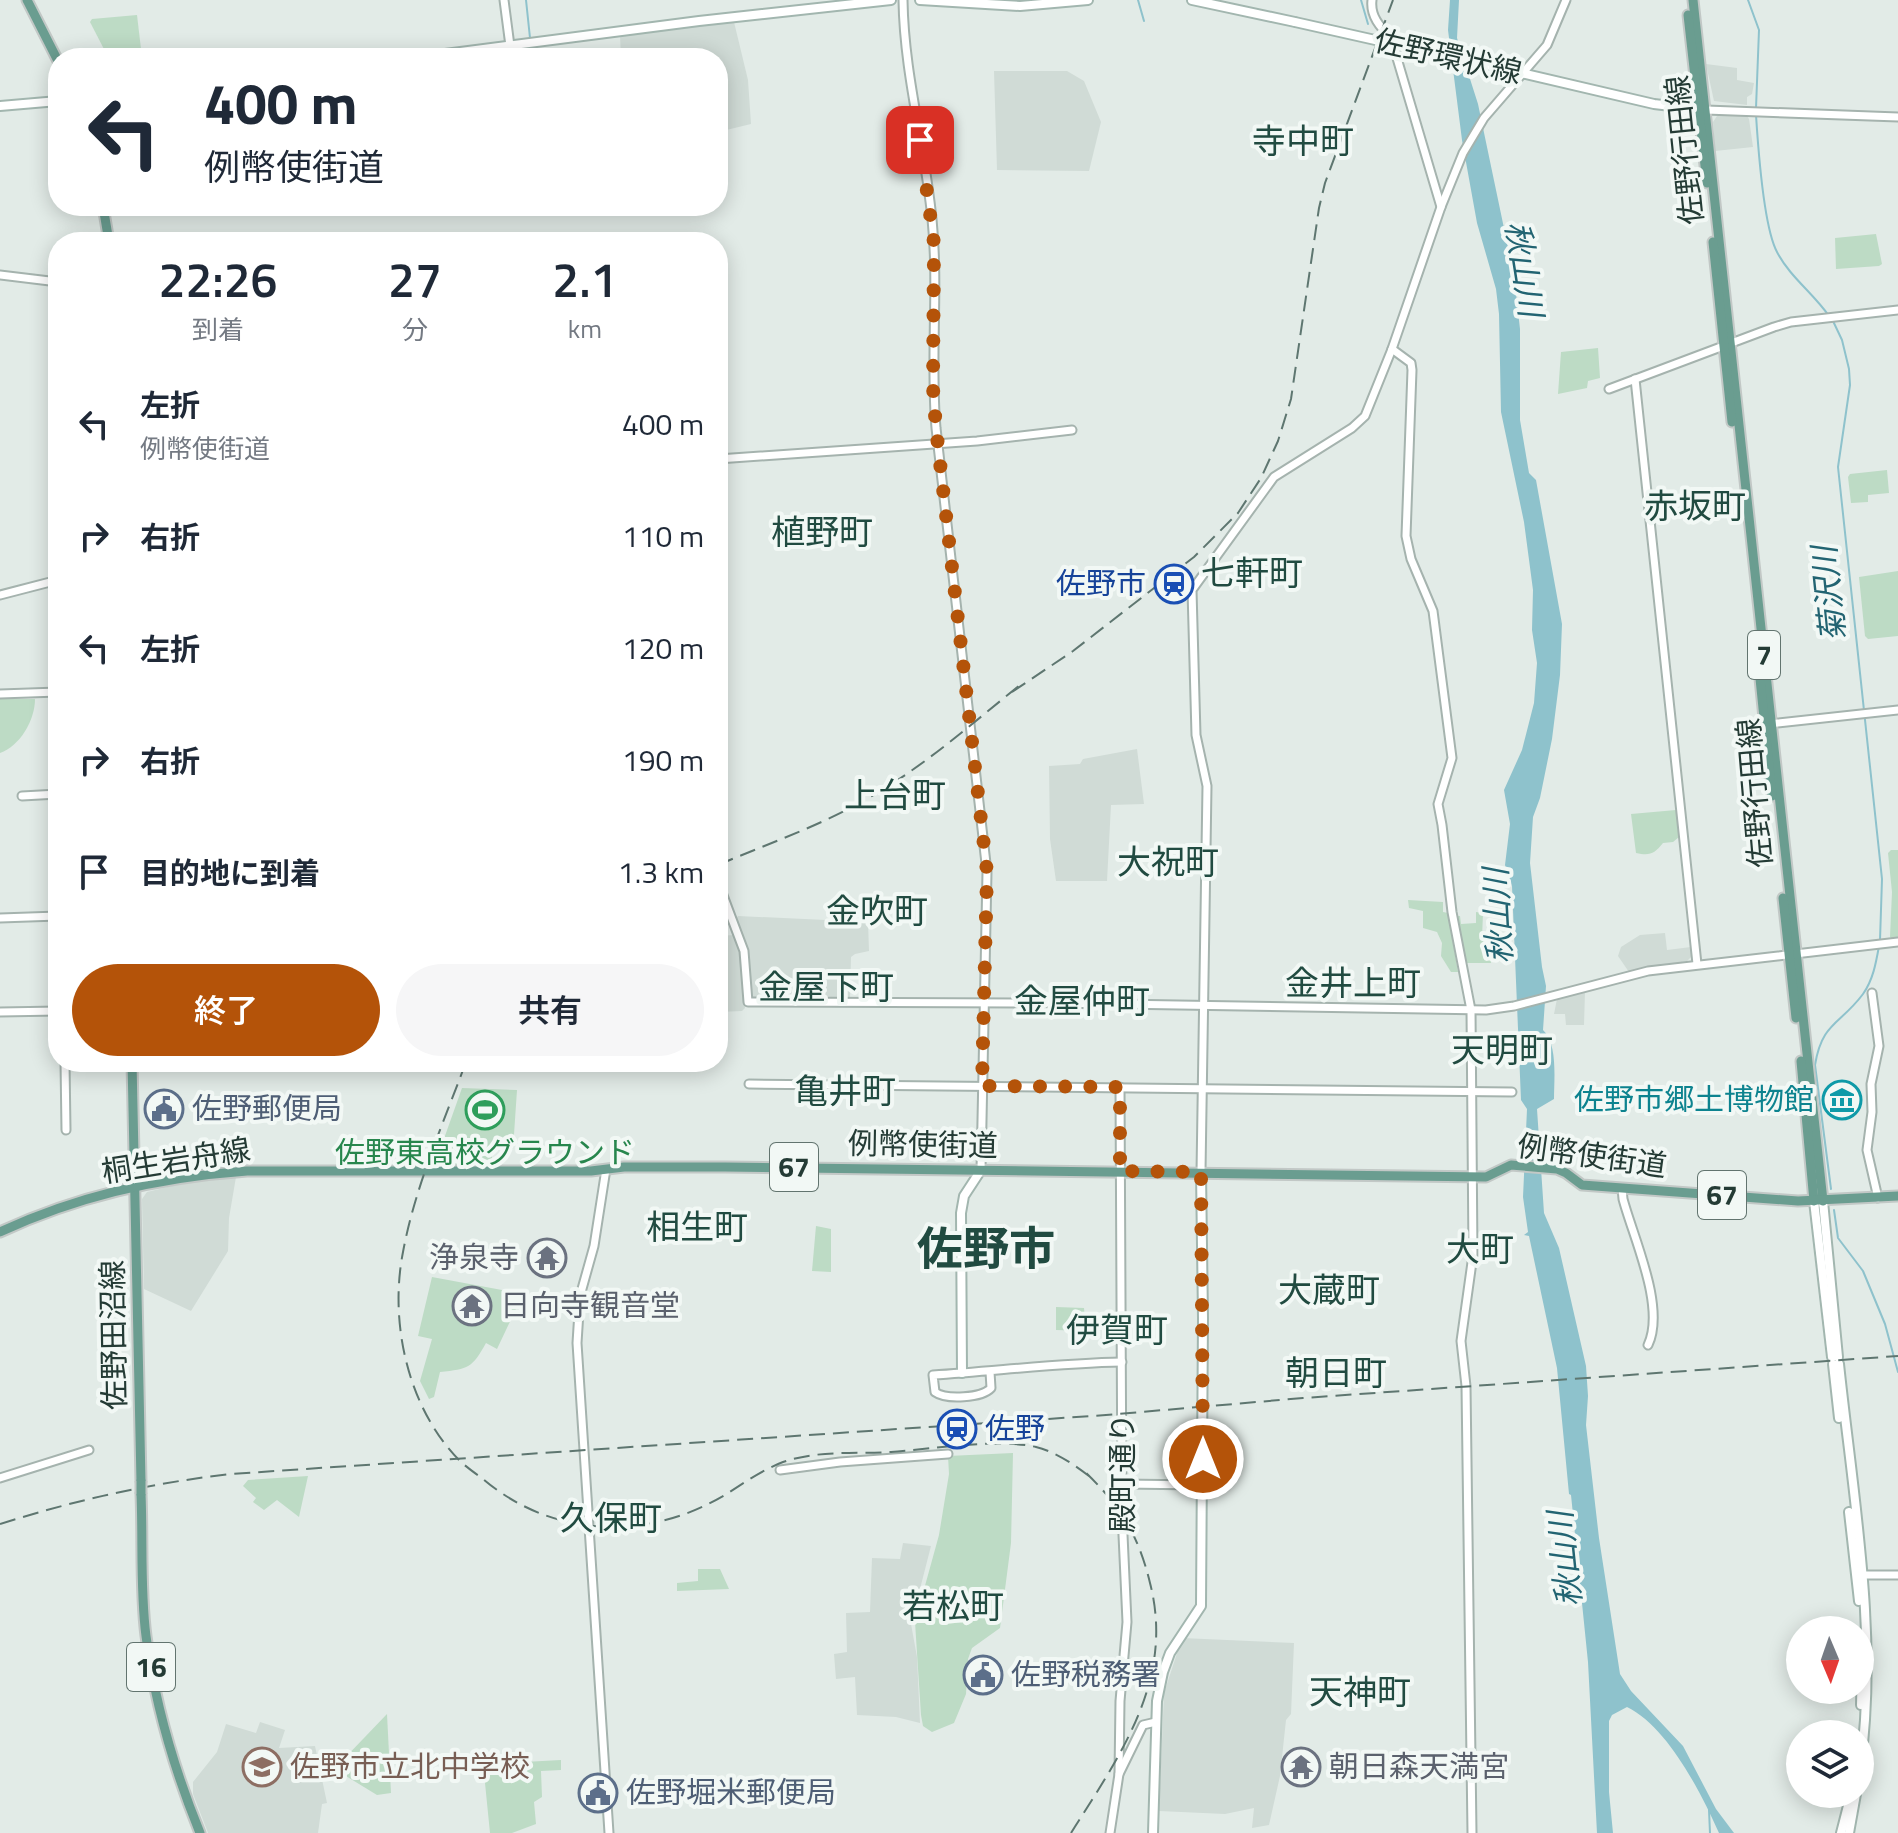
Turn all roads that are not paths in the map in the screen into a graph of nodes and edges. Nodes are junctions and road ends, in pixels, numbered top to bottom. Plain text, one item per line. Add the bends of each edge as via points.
1 (27, 0) edge
2 (504, 0) edge
3 (891, 0) edge
4 (903, 0) edge
5 (920, 0) edge
6 (1088, 0) edge
7 (1192, 0) edge
8 (1372, 0) edge
9 (1566, 0) edge
10 (1690, 0) edge
11 (510, 46) junction
12 (51, 48) edge
13 (494, 48) edge
14 (1523, 73) junction
15 (48, 102) edge
16 (0, 106) edge
17 (1702, 110) junction
18 (1898, 117) edge
19 (1441, 207) junction
20 (0, 275) edge
21 (48, 281) edge
22 (1898, 310) edge
23 (1727, 343) junction
24 (1392, 349) junction
25 (1635, 379) junction
26 (1609, 389) dead end
27 (1072, 430) dead end
28 (938, 444) junction
29 (728, 458) edge
30 (48, 583) edge
31 (0, 595) edge
32 (48, 692) edge
33 (0, 694) edge
34 (1898, 710) edge
35 (1769, 724) junction
36 (48, 795) edge
37 (22, 796) dead end
38 (728, 909) edge
39 (48, 916) edge
40 (0, 918) edge
41 (1898, 942) edge
42 (1792, 954) junction
43 (1697, 964) junction
44 (1872, 993) dead end
45 (984, 1003) junction
46 (1203, 1006) junction
47 (1471, 1010) junction
48 (48, 1011) edge
49 (0, 1012) edge
50 (65, 1072) edge
51 (132, 1072) edge
52 (749, 1084) dead end
53 (982, 1086) junction
54 (1120, 1087) junction
55 (1202, 1089) junction
56 (1472, 1091) junction
57 (1512, 1092) dead end
58 (66, 1130) dead end
59 (606, 1169) junction
60 (981, 1170) junction
61 (1120, 1171) junction
62 (1201, 1172) junction
63 (1473, 1176) junction
64 (135, 1187) junction
65 (1622, 1188) junction
66 (1898, 1196) edge
67 (1878, 1198) junction
68 (1818, 1201) junction
69 (0, 1232) edge
70 (1648, 1345) dead end
71 (1122, 1362) junction
72 (990, 1372) junction
73 (962, 1373) junction
74 (89, 1450) dead end
75 (948, 1454) dead end
76 (780, 1470) dead end
77 (0, 1478) edge
78 (1122, 1484) junction
79 (1202, 1485) junction
80 (1859, 1575) junction
81 (1898, 1575) edge
82 (1860, 1720) edge
83 (1864, 1720) edge
84 (1156, 1722) junction
85 (1119, 1774) junction
86 (1849, 1808) edge
87 (1852, 1808) edge
88 (200, 1833) edge
89 (609, 1833) edge
90 (1110, 1833) edge
91 (1153, 1833) edge
92 (1472, 1833) edge
93 (1841, 1833) edge
94 (1849, 1833) edge

1 - 12 main road
2 - 11 street
3 - 11 main road
4 - 28 street via 907,64 932,218
5 - 6 main road via 1009,6
7 - 14 main road, 佐野環状線, bridge
8 - 19 street via 1371,12 1391,38
9 - 14 street via 1550,40
10 - 17 main road, 佐野行田線 / 7
11 - 13 main road
14 - 17 main road, 佐野環状線
14 - 19 street via 1493,107 1458,165
15 - 16 main road
17 - 18 street
17 - 23 main road, 佐野行田線 / 7
19 - 24 street
20 - 21 street
22 - 23 street via 1791,322
23 - 25 street
23 - 35 main road, 佐野行田線 / 7
24 - 46 street via 1365,416 1274,477 1191,592 1196,735 1207,786
24 - 47 street via 1411,363 1412,370 1406,536 1433,611 1452,758 1438,804
25 - 26 street
25 - 43 street
27 - 28 street
28 - 29 street
28 - 45 street via 987,872
30 - 31 street
32 - 33 street
34 - 35 street
35 - 42 main road, 佐野行田線 / 7
36 - 37 street
38 - 45 street via 744,951 748,1002
39 - 40 street
41 - 42 street
42 - 43 street
42 - 68 main road, 佐野行田線 / 7
43 - 47 street via 1637,973 1514,1006
44 - 67 street via 1879,1046 1871,1080 1867,1150
45 - 46 street
45 - 53 street
46 - 47 street
46 - 55 street
47 - 56 street
48 - 49 street
50 - 58 street
51 - 64 main road, 佐野田沼線
52 - 53 street
53 - 54 street
53 - 60 street
54 - 55 street
54 - 61 street, 殿町通り
55 - 56 street
55 - 62 street
56 - 57 street
56 - 63 street
59 - 60 main road, 例幣使街道 / 67
59 - 64 main road, 桐生岩舟線 / 67 via 247,1171
59 - 89 street via 580,1296 577,1343
60 - 61 main road, 例幣使街道 / 67
60 - 73 main road via 964,1196 961,1213
61 - 62 main road, 例幣使街道 / 67
61 - 71 street, 殿町通り
62 - 63 main road, 例幣使街道 / 67
62 - 79 main road
63 - 65 main road, 例幣使街道 / 67 via 1490,1176 1516,1165 1566,1173 1582,1185
63 - 92 street via 1472,1270 1461,1334
64 - 69 main road, 桐生岩舟線 / 67
64 - 88 main road, 佐野田沼線 / 16, bridge via 145,1633 171,1754
65 - 68 main road, 例幣使街道 / 67
65 - 70 street via 1651,1301 1653,1331
66 - 67 main road, 例幣使街道 / 67
67 - 68 main road, 例幣使街道 / 67
68 - 80 main road
71 - 72 street via 1055,1363
71 - 78 street, 殿町通り
72 - 73 street
72 - 73 street via 989,1390 983,1394 937,1395 933,1375
74 - 77 street
75 - 76 street
78 - 79 street
78 - 85 street, 殿町通り via 1126,1650
79 - 84 main road via 1201,1606 1166,1662
80 - 81 street
80 - 82 main road
80 - 83 main road via 1867,1672
84 - 85 street via 1143,1725
84 - 91 main road
85 - 90 street
86 - 93 main road
87 - 94 main road

